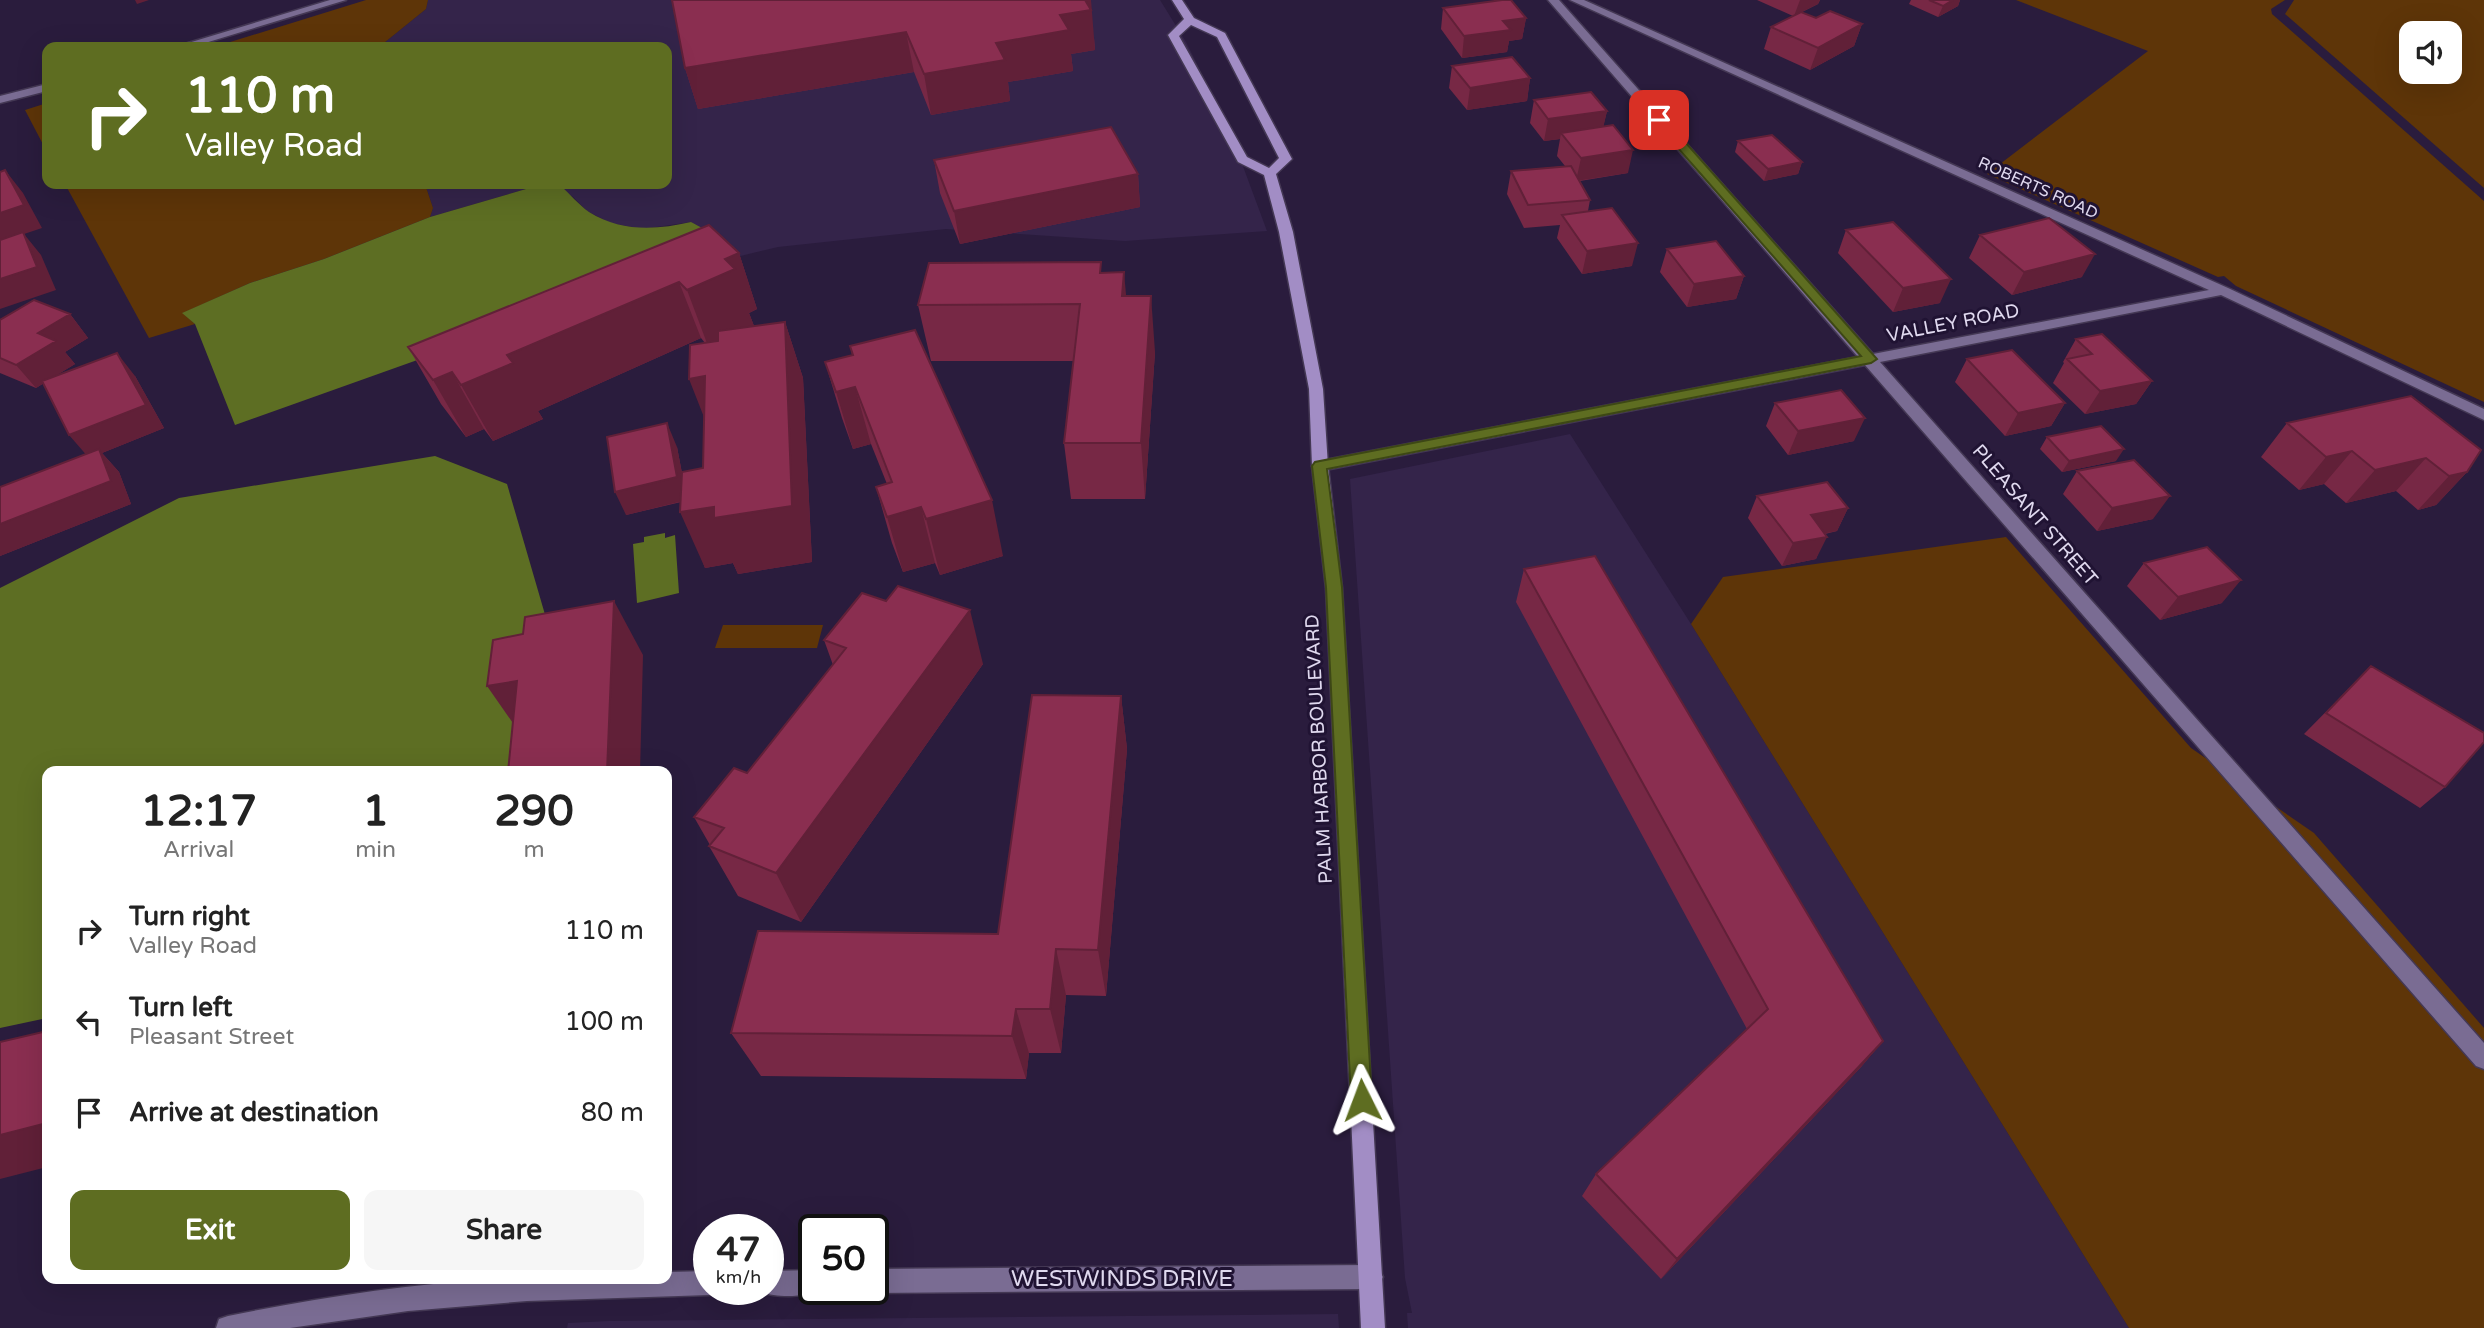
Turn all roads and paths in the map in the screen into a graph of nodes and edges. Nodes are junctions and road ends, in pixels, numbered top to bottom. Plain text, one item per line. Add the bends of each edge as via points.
1 (341, 0) edge
2 (1177, 0) edge
3 (1553, 0) edge
4 (1575, 0) edge
5 (1190, 20) junction
6 (198, 42) edge
7 (42, 88) edge
8 (0, 100) edge
9 (1270, 173) junction
10 (2223, 291) junction
11 (1871, 359) junction
12 (2484, 415) edge
13 (1320, 466) junction
14 (2484, 1059) edge
15 (1371, 1277) junction
16 (889, 1281) edge
17 (693, 1283) edge
18 (672, 1284) edge
19 (672, 1284) edge
20 (228, 1328) edge
21 (1373, 1328) edge

1 - 6 street
2 - 5 main road
3 - 11 street, PLEASANT STREET
4 - 10 street, ROBERTS ROAD
5 - 9 main road via 1221,35 1286,159
5 - 9 main road via 1173,35 1242,159
7 - 8 street
9 - 13 main road, PALM HARBOR BOULEVARD via 1316,389
10 - 11 street, VALLEY ROAD
10 - 12 street, ROBERTS ROAD
11 - 13 street, VALLEY ROAD
11 - 14 street, PLEASANT STREET
13 - 15 main road, PALM HARBOR BOULEVARD via 1334,587
15 - 16 street, WESTWINDS DRIVE
15 - 21 main road, PALM HARBOR BOULEVARD
17 - 19 street
18 - 20 street via 446,1294 356,1303

